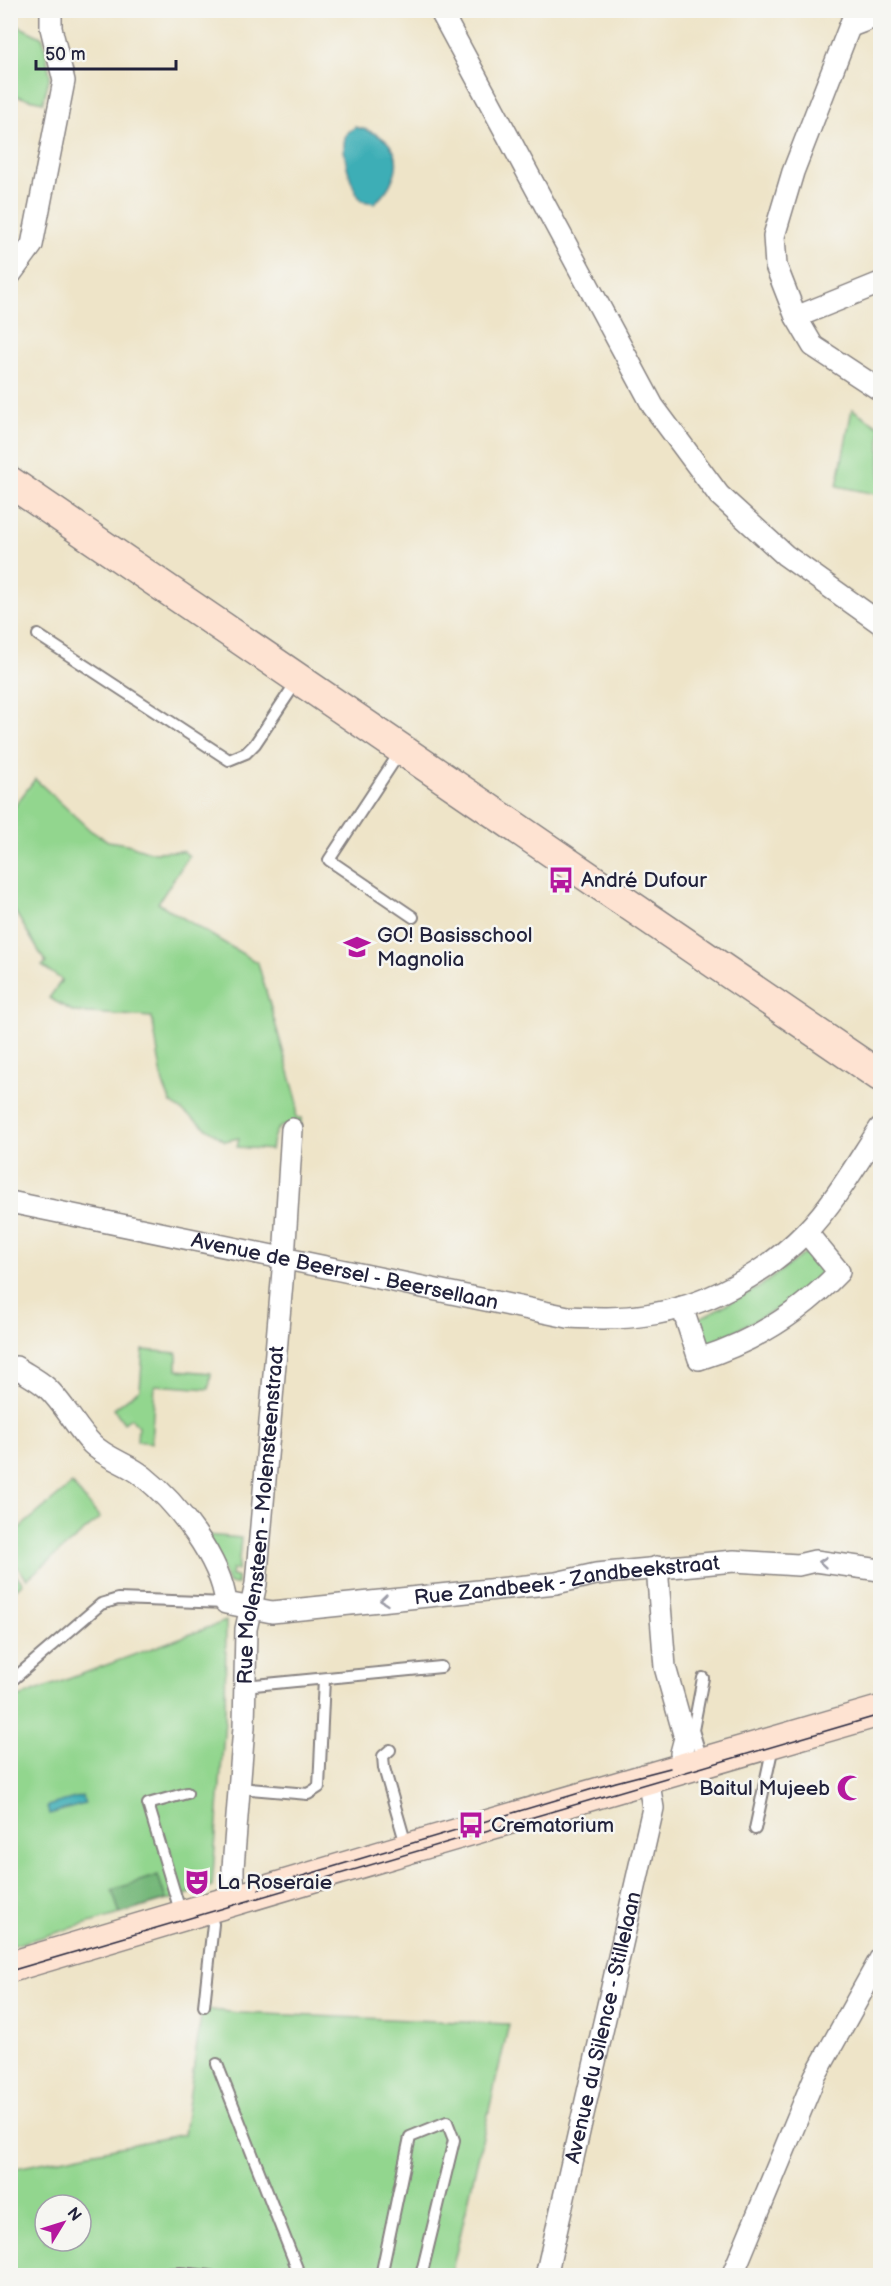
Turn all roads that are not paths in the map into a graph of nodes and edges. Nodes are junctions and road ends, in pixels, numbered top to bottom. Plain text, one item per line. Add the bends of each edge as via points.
1 (51, 10) edge
2 (440, 10) edge
3 (880, 12) edge
4 (853, 18) edge
5 (10, 275) edge
6 (880, 283) edge
7 (796, 317) junction
8 (880, 390) edge
9 (10, 482) edge
10 (880, 623) edge
11 (38, 635) dead end
12 (298, 678) junction
13 (402, 749) junction
14 (413, 917) dead end
15 (880, 1076) edge
16 (880, 1128) edge
17 (292, 1129) dead end
18 (10, 1202) edge
19 (806, 1232) junction
20 (284, 1259) junction
21 (682, 1307) junction
22 (16, 1367) dead end
23 (657, 1567) junction
24 (880, 1570) edge
25 (226, 1603) junction
26 (251, 1609) junction
27 (441, 1667) dead end
28 (703, 1678) dead end
29 (324, 1679) junction
30 (10, 1682) edge
31 (245, 1686) junction
32 (880, 1711) edge
33 (773, 1743) junction
34 (390, 1750) dead end
35 (693, 1761) junction
36 (648, 1778) junction
37 (239, 1788) junction
38 (187, 1792) dead end
39 (755, 1829) dead end
40 (407, 1849) junction
41 (238, 1900) junction
42 (195, 1913) junction
43 (880, 1959) edge
44 (10, 1967) edge
45 (204, 2006) dead end
46 (217, 2064) dead end
47 (134, 2276) edge
48 (212, 2276) edge
49 (300, 2276) edge
50 (381, 2276) edge
51 (421, 2276) edge
52 (546, 2276) edge
53 (732, 2276) edge

1 - 5 street via 51,28 64,81 32,245
2 - 10 street via 652,406 725,500 785,555
3 - 4 street
4 - 7 street via 793,172 774,236 776,266
6 - 7 street
7 - 8 street via 813,346
9 - 12 main road
11 - 12 lane via 229,760 255,744
12 - 13 main road
13 - 14 lane via 330,860
13 - 15 main road
16 - 19 street, Avenue de Beersel - Beersellaan
17 - 20 street, Rue Molensteen - Molensteenstraat
18 - 20 street, Avenue de Beersel - Beersellaan
19 - 21 street, Avenue de Beersel - Beersellaan via 763,1269 736,1286
19 - 21 street via 839,1272 814,1298 780,1323 699,1359
20 - 21 street, Avenue de Beersel - Beersellaan via 568,1317 646,1316
20 - 26 street, Rue Molensteen - Molensteenstraat
22 - 25 street via 47,1388 91,1444 141,1474 160,1491 211,1556 225,1588
24 -> 23 street, Rue Zandbeek - Zandbeekstraat via 815,1561 734,1561
23 -> 26 street, Rue Zandbeek - Zandbeekstraat via 556,1583 272,1612
23 - 35 street via 665,1667 685,1738 681,1753
25 - 26 street, Rue Zandbeek - Zandbeekstraat
25 - 30 lane via 118,1599 101,1604
26 - 31 street, Rue Molensteen - Molensteenstraat via 246,1629
27 - 29 lane
28 - 35 lane via 693,1730
29 - 31 lane
29 - 37 lane via 319,1786 308,1794
31 - 37 street, Rue Molensteen - Molensteenstraat
32 - 33 main road
33 - 35 main road
33 - 39 lane
34 - 40 lane via 383,1756 384,1768
35 - 36 main road
36 - 40 main road
36 - 52 street, Avenue du Silence - Stillelaan via 653,1808
37 - 41 street, Rue Molensteen - Molensteenstraat via 233,1882
38 - 42 lane via 148,1804
40 - 41 main road
41 - 42 main road
42 - 44 main road
42 - 45 lane via 213,1924
43 - 53 street via 815,2076
46 - 49 lane
47 - 48 lane
50 - 51 lane via 410,2137 447,2122 454,2140

